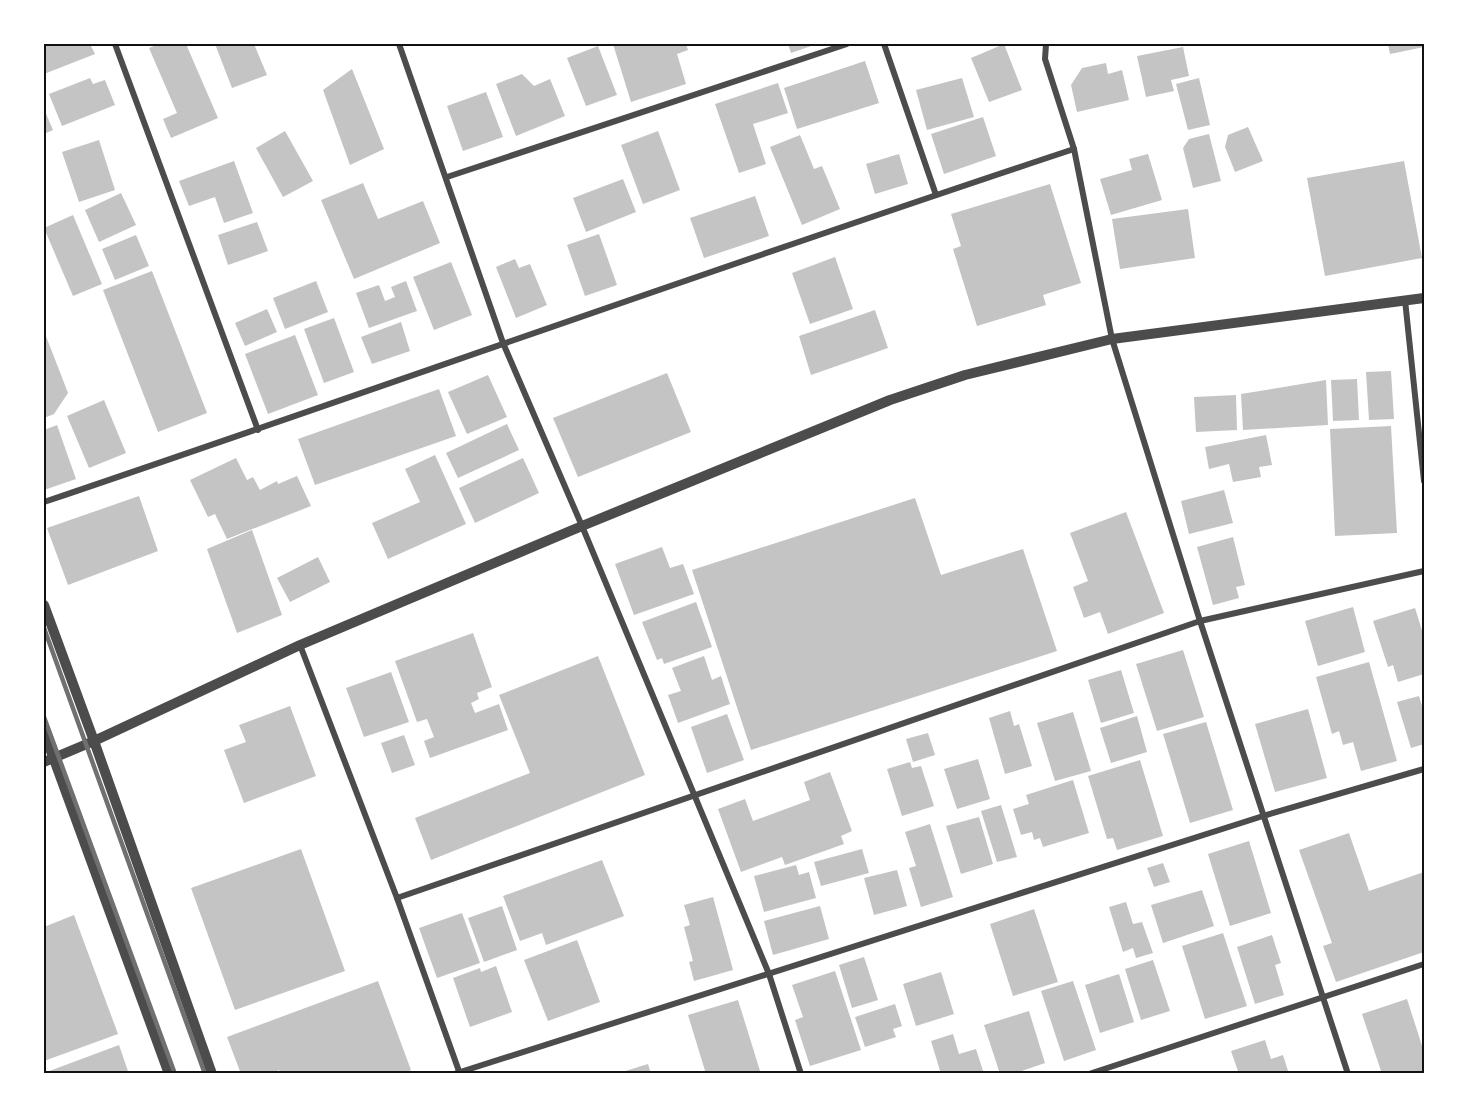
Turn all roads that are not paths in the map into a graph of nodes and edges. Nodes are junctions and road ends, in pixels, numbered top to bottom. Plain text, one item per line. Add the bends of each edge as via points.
1 (115, 44) edge
2 (399, 44) edge
3 (847, 44) edge
4 (884, 44) edge
5 (1044, 44) edge
6 (1074, 149) junction
7 (447, 177) junction
8 (936, 195) junction
9 (1425, 298) edge
10 (1405, 300) junction
11 (1112, 339) junction
12 (503, 343) junction
13 (258, 430) junction
14 (1425, 480) edge
15 (44, 502) edge
16 (582, 526) junction
17 (1425, 571) edge
18 (44, 605) edge
19 (1200, 621) junction
20 (300, 645) junction
21 (44, 732) edge
22 (94, 741) junction
23 (48, 760) edge
24 (1425, 769) edge
25 (694, 795) junction
26 (1263, 816) junction
27 (397, 898) junction
28 (1425, 964) edge
29 (769, 974) junction
30 (1323, 997) junction
31 (458, 1073) edge
32 (169, 1074) edge
33 (212, 1074) edge
34 (801, 1074) edge
35 (1089, 1074) edge
36 (1348, 1074) edge

1 - 13 street
2 - 7 street
3 - 7 street
4 - 8 street
5 - 6 street via 1045,59
6 - 8 street
6 - 11 street
7 - 12 street
8 - 12 street
9 - 10 street
10 - 11 street
10 - 14 street
11 - 16 street via 965,375 890,400
11 - 19 street
12 - 13 street
12 - 16 street
13 - 15 street
16 - 20 street
16 - 25 street
17 - 19 street
18 - 22 street
19 - 25 street
19 - 26 street
20 - 22 street
20 - 27 street
21 - 23 street
22 - 23 street
22 - 33 street
23 - 32 street
24 - 26 street
25 - 27 street
25 - 29 street
26 - 29 street
26 - 30 street
27 - 31 street
28 - 30 street
29 - 31 street
29 - 34 street
30 - 35 street
30 - 36 street

